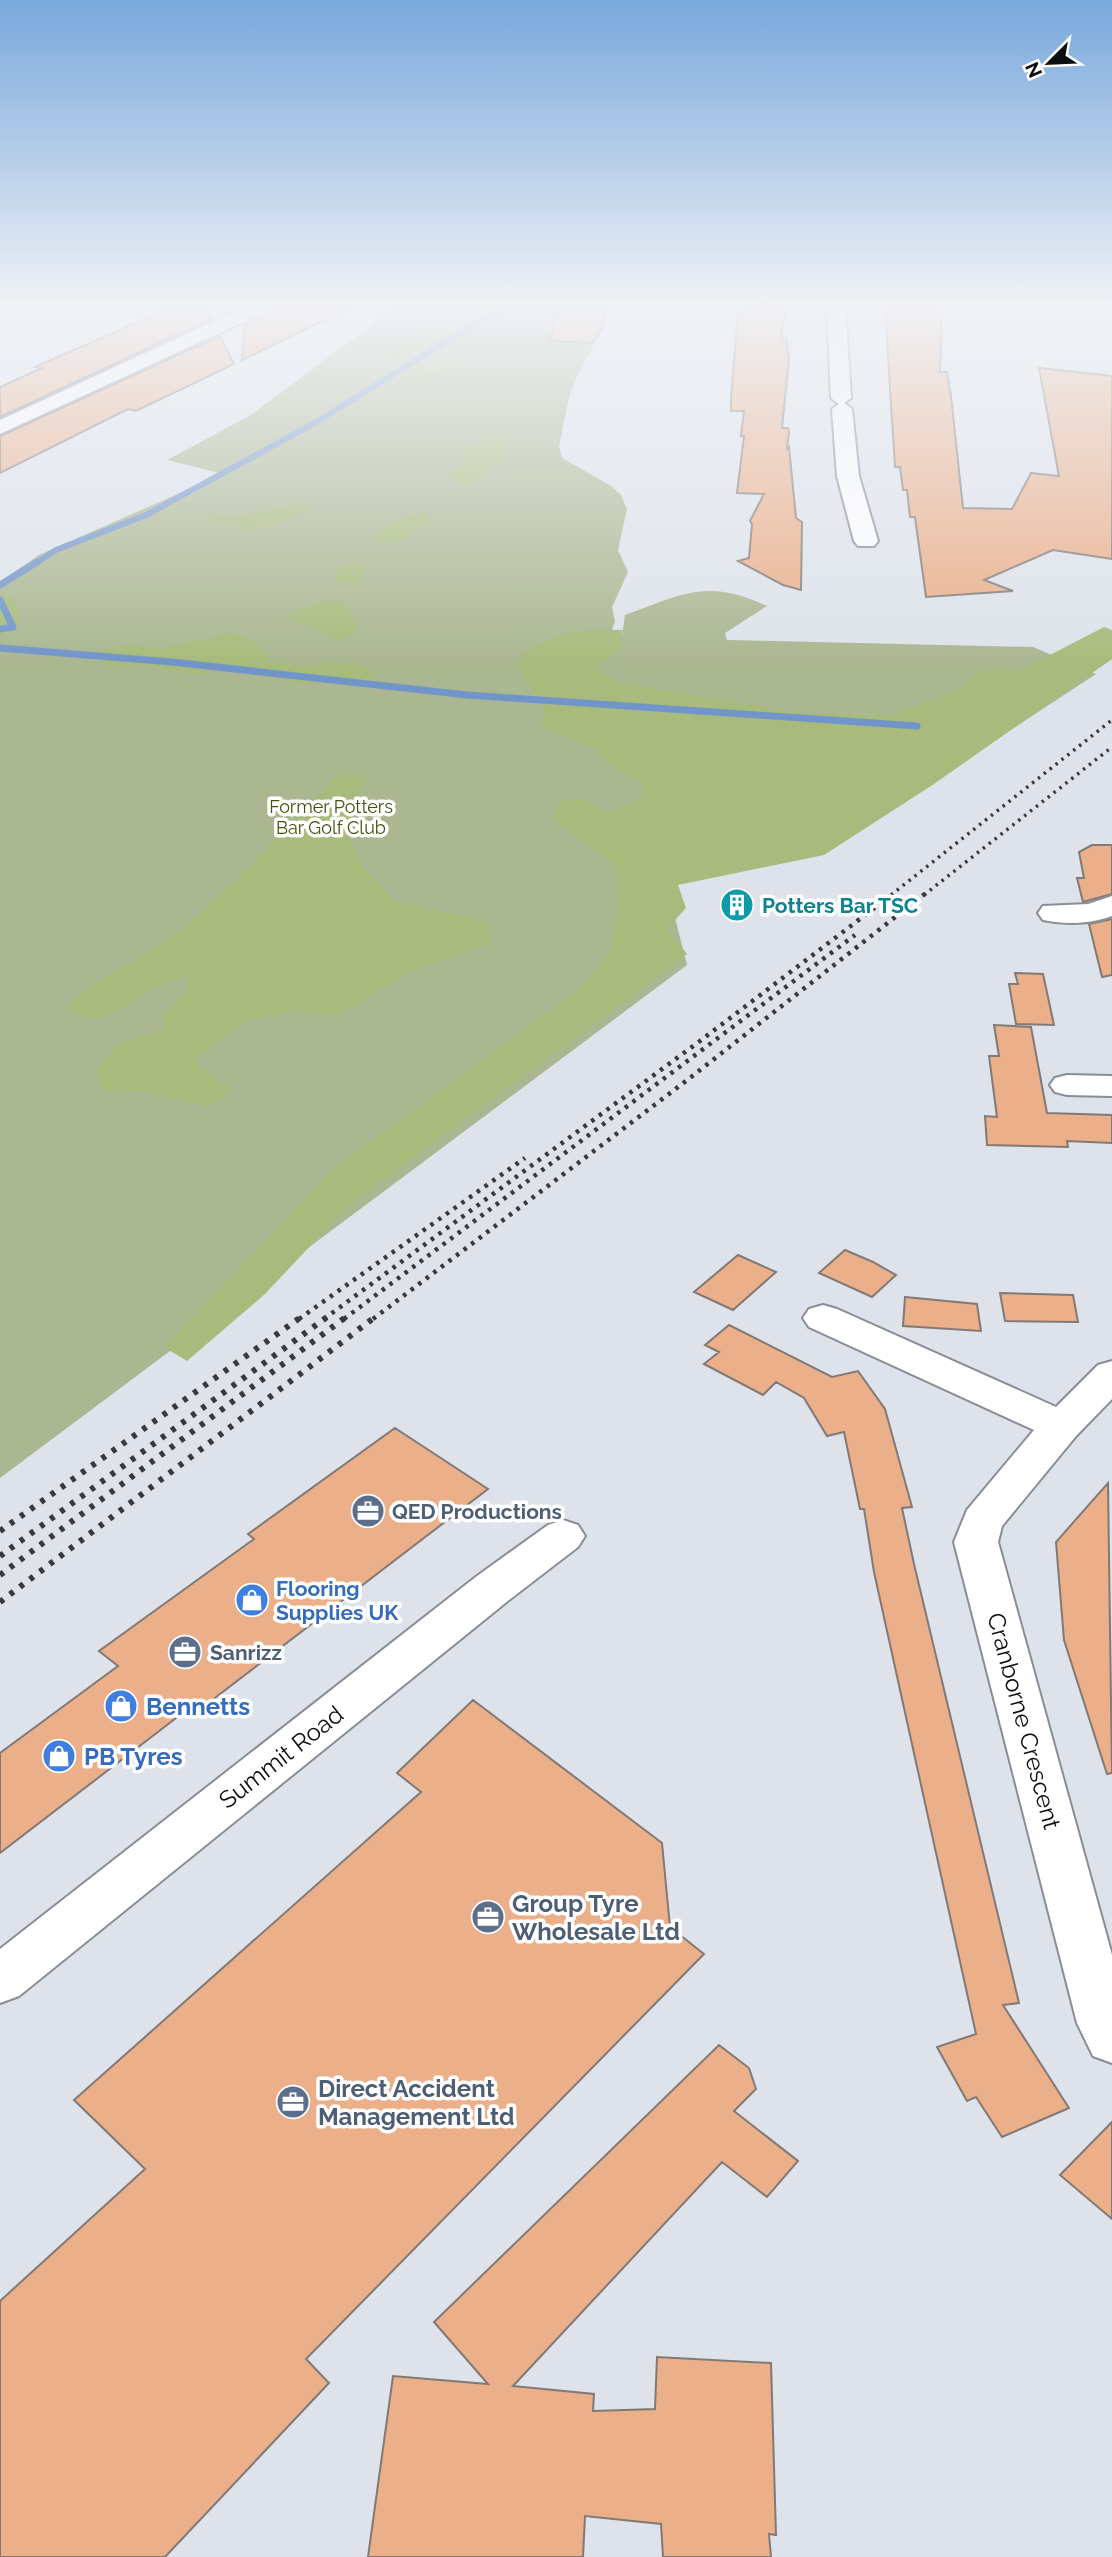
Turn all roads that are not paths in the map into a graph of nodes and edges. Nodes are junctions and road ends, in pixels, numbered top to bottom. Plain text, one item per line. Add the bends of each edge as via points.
1 (842, 423) edge
2 (866, 541) dead end
3 (1112, 905) edge
4 (1054, 913) dead end
5 (1067, 1085) dead end
6 (1112, 1086) edge
7 (823, 1318) dead end
8 (1112, 1375) edge
9 (1061, 1426) junction
10 (563, 1536) dead end
11 (0, 1980) edge
12 (1112, 2039) edge

1 - 2 street via 856,516
3 - 4 street via 1092,913
5 - 6 street
7 - 9 street
8 - 9 street, Cranborne Crescent
9 - 12 street, Cranborne Crescent via 982,1521 976,1542
10 - 11 street, Summit Road

